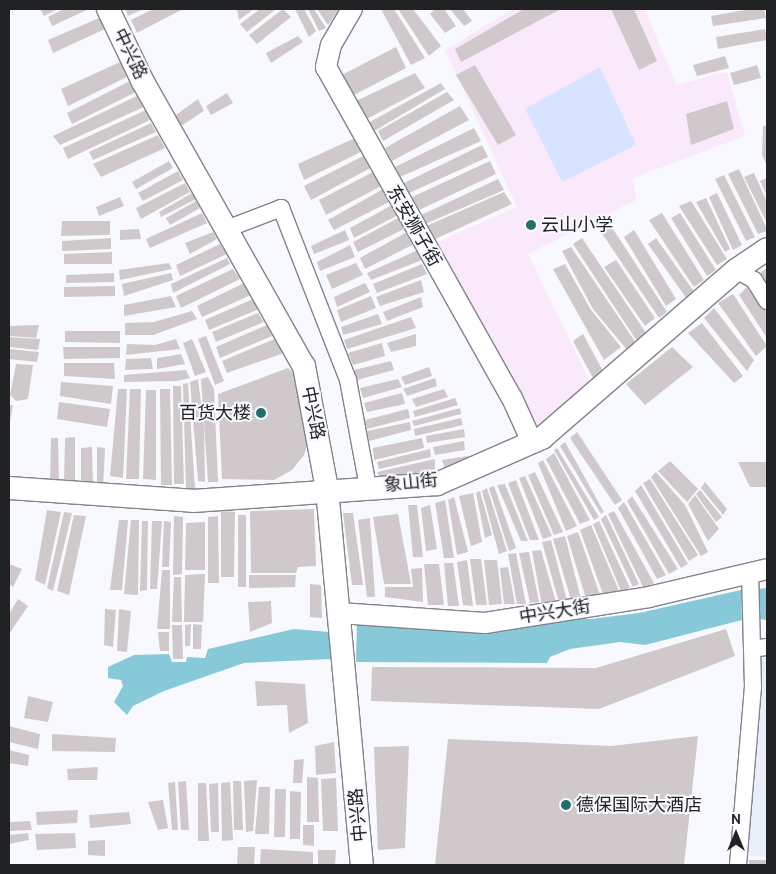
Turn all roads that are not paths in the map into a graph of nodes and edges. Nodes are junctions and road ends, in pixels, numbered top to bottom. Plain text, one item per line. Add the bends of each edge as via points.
1 (108, 9) edge
2 (352, 9) edge
3 (229, 228) junction
4 (767, 249) edge
5 (736, 270) junction
6 (767, 300) edge
7 (532, 442) junction
8 (368, 487) junction
9 (9, 488) edge
10 (327, 489) junction
11 (759, 571) edge
12 (339, 612) junction
13 (760, 648) edge
14 (362, 865) edge
15 (738, 865) edge

1 - 3 main road, 中兴路 via 143,82
2 - 7 street, 东安狮子街 via 332,45 326,67 512,398
3 - 8 street via 281,208 348,380
3 - 10 main road, 中兴路 via 304,366
4 - 5 main road, 象山街
5 - 6 street via 754,280
5 - 7 main road, 象山街
7 - 8 main road, 象山街 via 437,484
8 - 10 main road, 象山街
9 - 10 main road, 象山街 via 194,502
10 - 12 main road, 中兴路
11 - 12 street, 中兴大街 via 649,598 484,623
11 - 13 street
12 - 14 main road, 中兴路
13 - 15 street via 753,687

